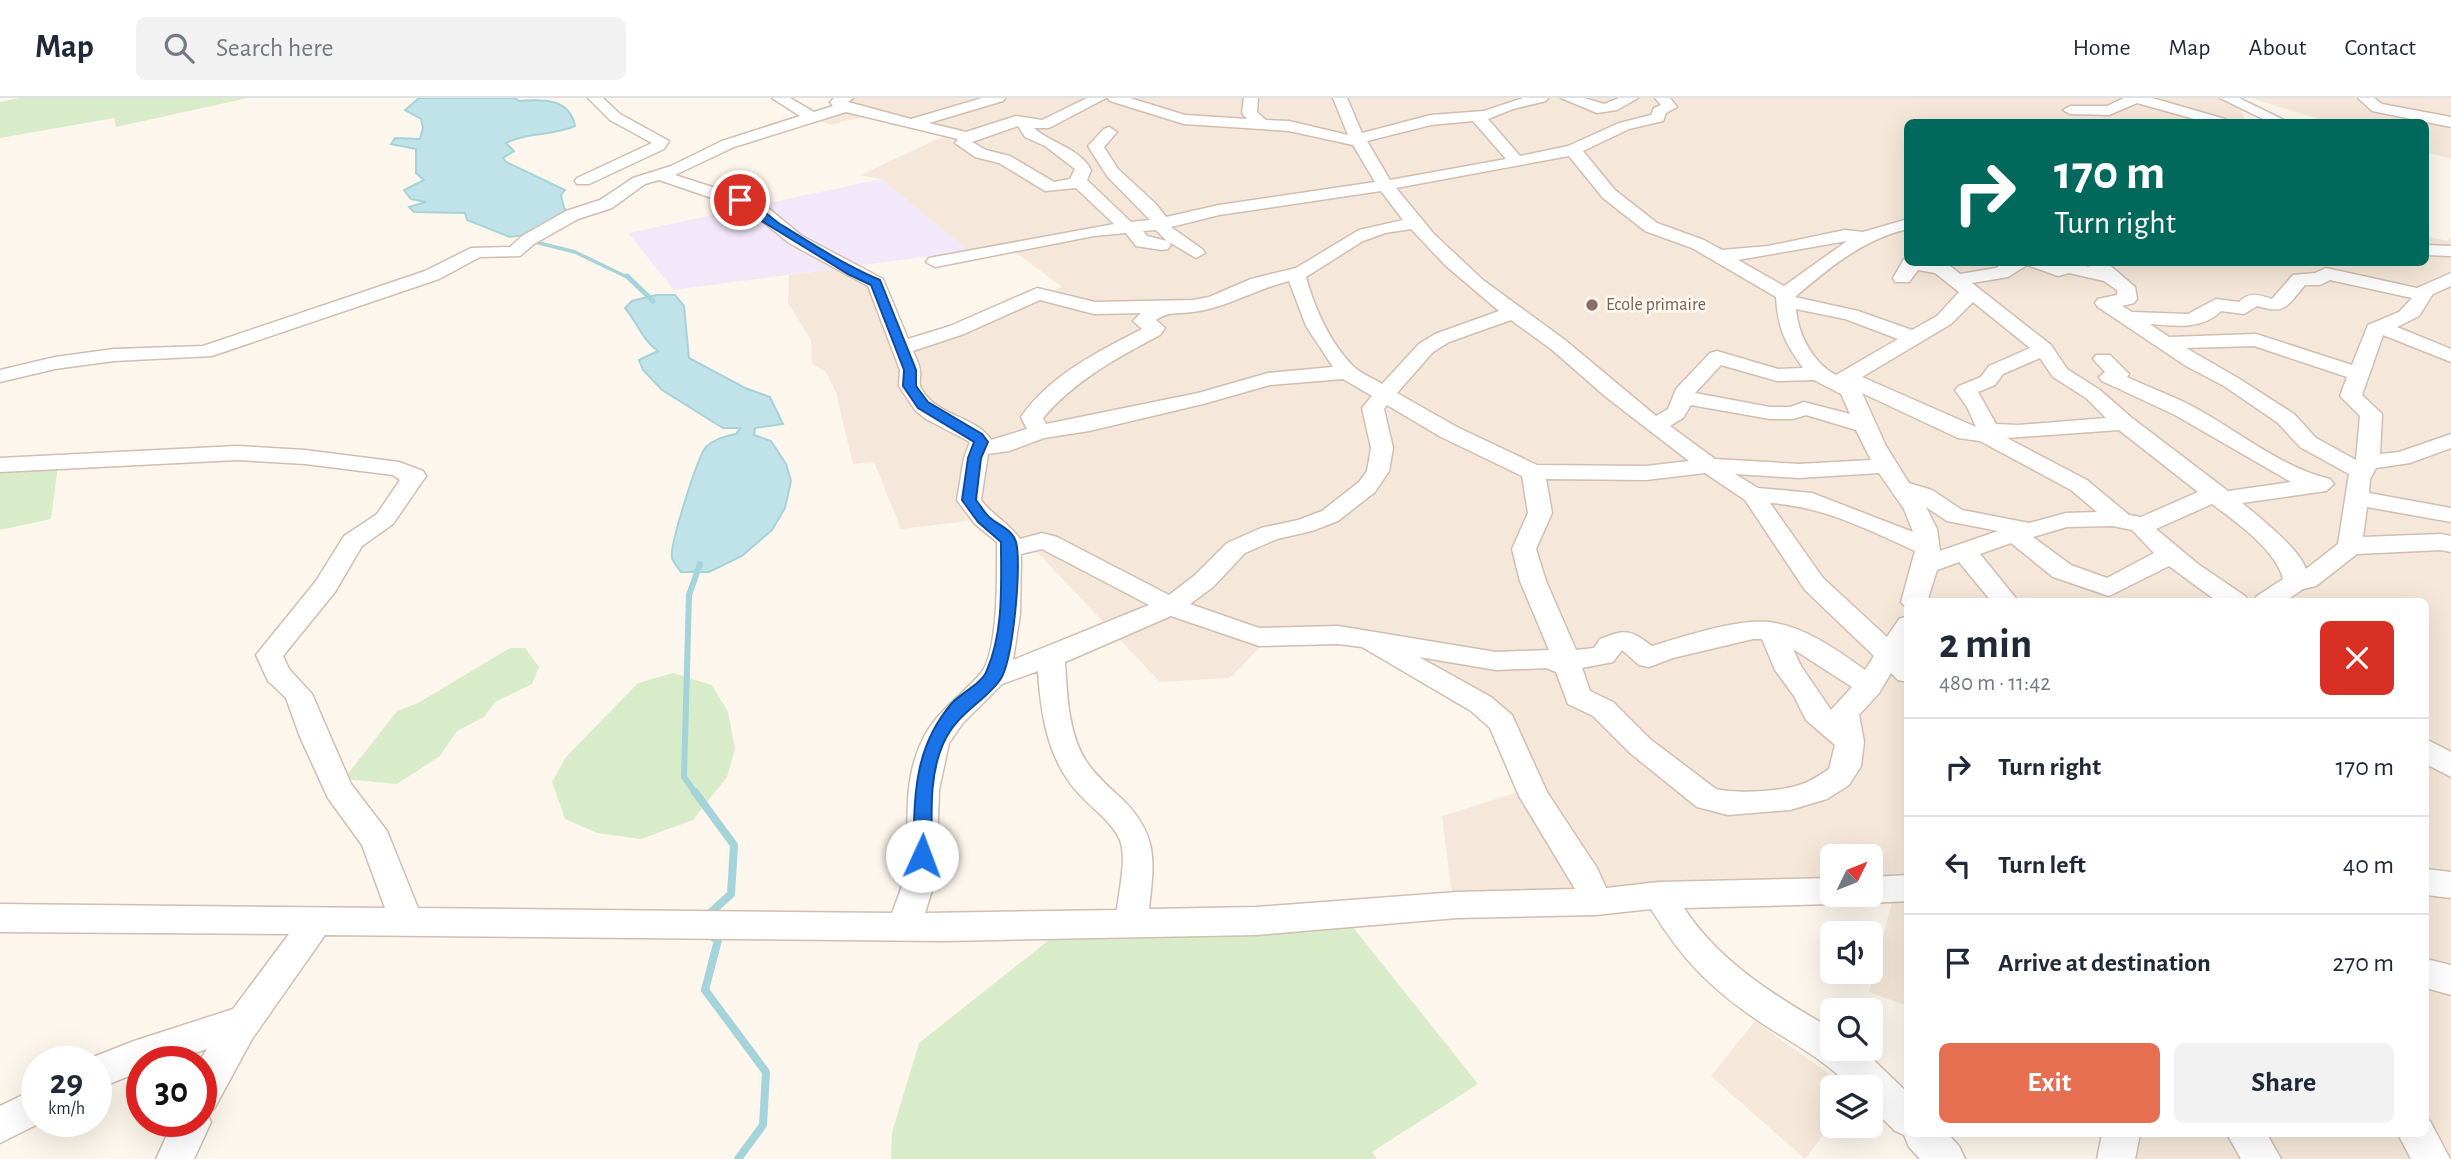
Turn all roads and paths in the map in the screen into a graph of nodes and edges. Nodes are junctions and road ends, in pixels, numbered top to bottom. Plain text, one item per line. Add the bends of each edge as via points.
1 (595, 98) edge
2 (779, 98) edge
3 (998, 98) edge
4 (1099, 98) edge
5 (1115, 98) edge
6 (1251, 98) edge
7 (1340, 98) edge
8 (1541, 98) edge
9 (1553, 98) edge
10 (1569, 98) edge
11 (1621, 98) edge
12 (1631, 98) edge
13 (1662, 98) edge
14 (2054, 98) edge
15 (2136, 98) edge
16 (2365, 98) edge
17 (2235, 100) edge
18 (845, 102) edge
19 (1597, 109) junction
20 (810, 116) junction
21 (2383, 116) edge
22 (1478, 117) junction
23 (2091, 117) edge
24 (2109, 119) edge
25 (2210, 119) edge
26 (2248, 119) edge
27 (2274, 119) edge
28 (2417, 119) edge
29 (2429, 120) edge
30 (2451, 122) edge
31 (912, 123) junction
32 (1024, 123) junction
33 (1262, 124) junction
34 (1624, 126) junction
35 (1109, 132) dead end
36 (1315, 132) junction
37 (967, 136) junction
38 (1359, 140) junction
39 (1573, 150) junction
40 (1516, 161) junction
41 (657, 174) junction
42 (1381, 180) junction
43 (583, 181) dead end
44 (1079, 182) junction
45 (1415, 223) junction
46 (1160, 224) junction
47 (1126, 227) junction
48 (1903, 230) edge
49 (1866, 238) junction
50 (1162, 245) dead end
51 (2429, 250) edge
52 (2451, 251) edge
53 (1196, 253) dead end
54 (1720, 256) junction
55 (935, 262) dead end
56 (1909, 266) edge
57 (1919, 266) edge
58 (2013, 266) edge
59 (2046, 266) edge
60 (2102, 270) edge
61 (1296, 274) junction
62 (1950, 276) edge
63 (1902, 278) dead end
64 (2442, 287) edge
65 (1785, 298) junction
66 (1160, 308) junction
67 (1515, 312) junction
68 (2128, 318) junction
69 (2379, 327) junction
70 (1913, 338) junction
71 (2166, 343) junction
72 (901, 348) junction
73 (2043, 349) junction
74 (2451, 356) edge
75 (2103, 359) dead end
76 (1348, 372) junction
77 (1818, 374) junction
78 (2359, 374) junction
79 (0, 376) edge
80 (1843, 380) junction
81 (2132, 388) junction
82 (1385, 393) junction
83 (2093, 394) junction
84 (1681, 397) junction
85 (2124, 423) junction
86 (1656, 425) junction
87 (1864, 425) junction
88 (1039, 432) junction
89 (1986, 432) junction
90 (2451, 441) edge
91 (980, 448) junction
92 (0, 465) edge
93 (1710, 466) junction
94 (1886, 466) junction
95 (1533, 472) junction
96 (2361, 478) junction
97 (2318, 486) junction
98 (1902, 488) junction
99 (1753, 495) junction
100 (2220, 496) junction
101 (2443, 514) edge
102 (2133, 523) junction
103 (2021, 532) junction
104 (2446, 543) edge
105 (2350, 547) junction
106 (1009, 550) junction
107 (1964, 551) junction
108 (2171, 554) junction
109 (1927, 556) junction
110 (2296, 582) junction
111 (1915, 598) edge
112 (2003, 598) edge
113 (2231, 598) edge
114 (2272, 598) edge
115 (1171, 606) junction
116 (1904, 630) edge
117 (1772, 632) junction
118 (1368, 639) junction
119 (1886, 655) junction
120 (1051, 657) junction
121 (1567, 663) junction
122 (1904, 670) edge
123 (993, 677) junction
124 (1869, 686) junction
125 (1850, 742) junction
126 (2429, 752) edge
127 (2451, 766) edge
128 (2429, 882) edge
129 (2451, 885) edge
130 (1904, 888) edge
131 (1883, 889) edge
132 (1820, 891) edge
133 (1659, 895) junction
134 (1596, 902) junction
135 (0, 918) edge
136 (318, 919) junction
137 (406, 920) junction
138 (1132, 922) junction
139 (904, 926) junction
140 (2429, 975) edge
141 (2451, 980) edge
142 (243, 1021) junction
143 (1820, 1040) edge
144 (1850, 1061) edge
145 (217, 1062) edge
146 (112, 1066) edge
147 (21, 1114) edge
148 (1904, 1115) edge
149 (0, 1125) edge
150 (185, 1137) edge
151 (1925, 1137) edge
152 (2120, 1137) edge
153 (2248, 1137) edge
154 (2419, 1137) edge
155 (174, 1159) edge
156 (1947, 1159) edge
157 (2116, 1159) edge
158 (2262, 1159) edge
159 (2431, 1159) edge

1 - 43 street via 615,117 661,141
2 - 20 street
3 - 31 street
4 - 32 street via 1044,125
5 - 33 street via 1184,119
6 - 33 street via 1249,113
7 - 38 street
8 - 22 street
9 - 10 street
10 - 11 street
10 - 19 street via 1603,108
12 - 19 street
13 - 34 street via 1670,107 1660,111 1658,118
14 - 23 street
15 - 23 street
15 - 25 street
16 - 21 street
17 - 26 street
17 - 27 street
18 - 20 street
18 - 31 street
19 - 34 street
20 - 41 street
21 - 28 street
22 - 38 street via 1431,120
22 - 40 street
23 - 24 street
29 - 30 street
31 - 37 street
32 - 37 street via 1016,121
32 - 44 street via 1030,134 1051,143 1082,167
33 - 36 street
34 - 39 street
35 - 46 street via 1097,144 1099,153
36 - 38 street
36 - 42 street
37 - 44 street via 966,146 1004,159 1044,184 1058,187
38 - 42 street
39 - 40 street
39 - 54 street via 1609,194 1651,227
40 - 42 street
41 - 72 street via 756,207 765,219 876,283
41 - 79 street via 607,204 572,215 514,252 477,252 432,275 205,352 114,355
42 - 45 street
42 - 46 street
44 - 47 street
45 - 61 street via 1365,232
45 - 67 street via 1459,268
46 - 47 street
46 - 53 street
47 - 50 street via 1142,242
47 - 55 street
48 - 49 street
49 - 54 street via 1845,235
49 - 65 street via 1815,270
51 - 52 street
54 - 65 street
56 - 63 street
57 - 62 street
58 - 62 street via 2001,273
59 - 60 street
60 - 68 street via 2126,286 2127,297 2104,302
61 - 66 street via 1215,301
61 - 76 street via 1303,300 1329,349
62 - 70 street via 1965,300 1944,320
62 - 73 street
64 - 68 street via 2326,274 2320,279 2300,279 2276,306 2254,299 2244,308 2216,304 2208,315 2181,320
64 - 69 street via 2416,311
65 - 70 street via 1861,316
65 - 77 street via 1795,343
66 - 72 street via 1094,308 1037,295 957,330
66 - 88 street via 1143,321 1155,328 1153,331 1094,362 1046,401 1032,417
67 - 82 street via 1442,338 1426,348
67 - 86 street
68 - 71 street
69 - 74 street
69 - 78 street
70 - 80 street
71 - 78 street via 2256,340
71 - 96 street via 2286,419 2288,427
72 - 91 street via 910,370 909,386 923,405 978,437
73 - 83 street via 2060,373
73 - 89 street via 1996,370 1988,381 1966,390 1978,407
75 - 81 street via 2119,374 2109,377
76 - 82 street
76 - 88 street via 1268,379 1089,425
77 - 80 street
77 - 84 street via 1777,375 1717,357
78 - 96 street via 2351,396 2371,414
80 - 87 street
80 - 89 street via 1966,433
81 - 83 street
81 - 97 street via 2183,410
82 - 95 street via 1469,442
82 - 115 street via 1373,408 1382,448 1378,471 1367,487 1330,516 1237,548 1204,582
83 - 85 street
84 - 86 street via 1678,412
84 - 87 street via 1770,413 1804,408
85 - 89 street
85 - 100 street
86 - 93 street
87 - 94 street
88 - 91 street via 1001,446
89 - 102 street via 2079,485
90 - 96 street
91 - 106 street via 969,500 983,519 1004,534
92 - 137 street via 237,453 399,469 415,476 385,519 353,541 326,586 270,654 278,674 298,694 339,790 376,840
93 - 94 street via 1798,471
93 - 95 street via 1646,473
93 - 99 street
94 - 98 street
95 - 121 street via 1540,513 1524,549
96 - 97 street
96 - 101 street
96 - 105 street
97 - 100 street
98 - 103 street via 1924,495 1955,516
98 - 109 street via 1923,523
99 - 109 street via 1804,498 1876,524
99 - 119 street via 1814,584
100 - 102 street
100 - 110 street via 2281,550 2292,564
101 - 104 street
102 - 103 street via 2066,520
102 - 108 street
103 - 107 street
103 - 108 street via 2063,571 2109,588
104 - 105 street
105 - 110 street via 2307,580
106 - 115 street via 1048,542
106 - 123 street via 1009,609
107 - 109 street
107 - 112 street
108 - 113 street
109 - 111 street
110 - 114 street
115 - 118 street via 1259,637
115 - 120 street
116 - 119 street
117 - 121 street via 1751,630 1662,650 1649,658 1625,639 1609,645 1604,656
117 - 124 street via 1790,637
117 - 125 street via 1816,713
118 - 121 street via 1496,661
118 - 134 street via 1498,717 1534,796 1586,877
119 - 122 street
119 - 124 street
120 - 123 street
120 - 138 street via 1054,701 1066,751 1082,778 1138,844
121 - 125 street via 1578,697 1603,709 1640,746 1708,799 1760,803 1816,791 1839,777
123 - 139 street via 959,706 935,742 925,781 921,873
124 - 125 street via 1844,713
126 - 127 street
128 - 129 street
130 - 131 street
132 - 133 street
133 - 134 street
133 - 143 street via 1688,939 1714,967 1760,1003
134 - 138 street via 1457,905 1256,921
135 - 136 street
136 - 137 street
136 - 142 street via 283,973
137 - 139 street
138 - 139 street
140 - 141 street
142 - 145 street
142 - 146 street
144 - 148 street
147 - 149 street
150 - 155 street
151 - 156 street
152 - 157 street
153 - 158 street
154 - 159 street

